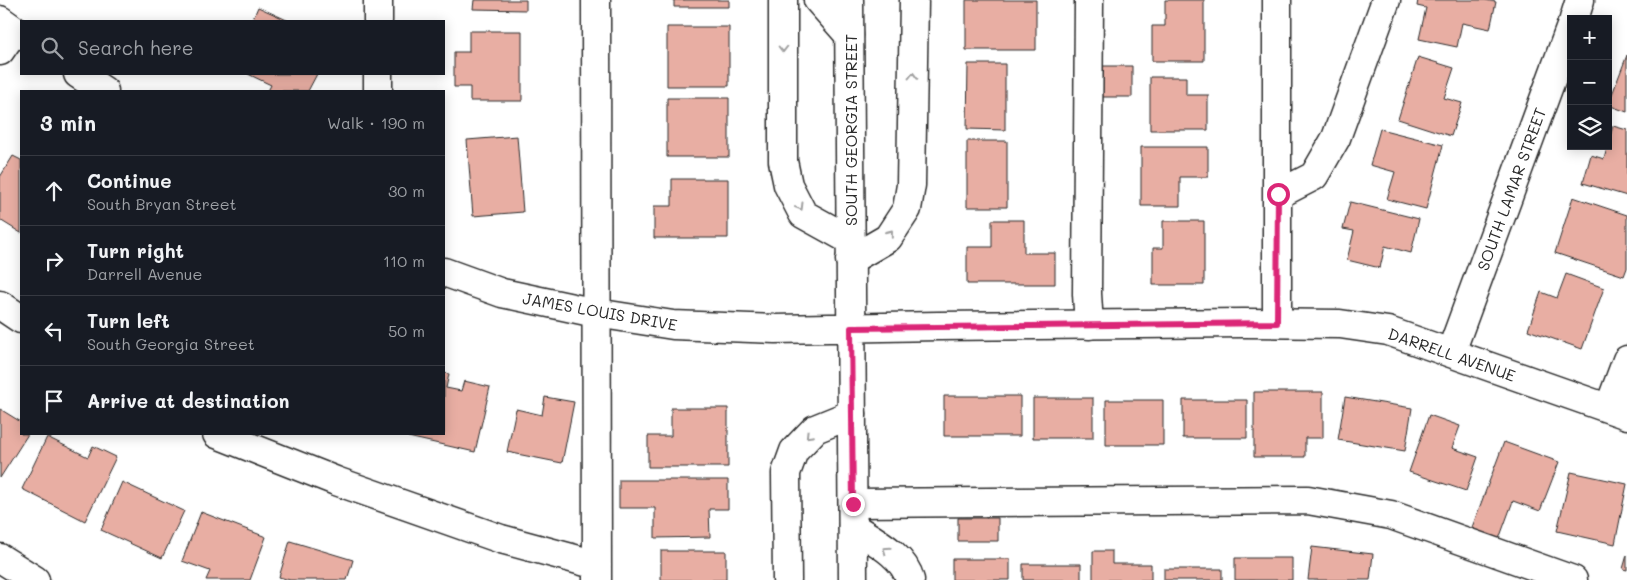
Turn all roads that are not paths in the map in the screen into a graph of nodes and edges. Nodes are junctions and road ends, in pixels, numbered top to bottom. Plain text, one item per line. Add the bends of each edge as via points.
1 (378, 0) edge
2 (596, 0) edge
3 (783, 0) edge
4 (818, 0) edge
5 (849, 0) edge
6 (914, 0) edge
7 (1089, 0) edge
8 (1277, 0) edge
9 (1386, 0) edge
10 (1580, 0) edge
11 (1575, 15) edge
12 (378, 20) edge
13 (849, 35) junction
14 (1567, 37) edge
15 (80, 75) edge
16 (378, 75) edge
17 (102, 90) edge
18 (378, 90) edge
19 (1278, 194) junction
20 (850, 250) junction
21 (445, 272) edge
22 (0, 305) edge
23 (596, 313) junction
24 (20, 319) edge
25 (1277, 323) junction
26 (1089, 325) junction
27 (851, 328) junction
28 (1451, 352) junction
29 (1627, 360) edge
30 (1618, 411) edge
31 (852, 414) junction
32 (220, 435) edge
33 (853, 515) junction
34 (0, 558) edge
35 (597, 573) edge
36 (35, 580) edge
37 (787, 580) edge
38 (853, 580) edge
39 (910, 580) edge
40 (1572, 580) edge

1 - 12 main road
2 - 23 main road
3 -> 20 main road via 783,161 788,185 803,214
4 - 13 main road
5 - 13 main road, SOUTH GEORGIA STREET
20 -> 6 main road via 888,238 907,209 911,185
7 - 26 main road
8 - 19 main road
9 - 19 main road via 1336,138 1314,176
10 - 11 main road
13 - 20 main road, SOUTH GEORGIA STREET
14 - 28 main road, SOUTH LAMAR STREET
15 - 17 main road
16 - 18 main road
19 - 25 main road
20 - 27 main road, SOUTH GEORGIA STREET
21 - 23 main road, JAMES LOUIS DRIVE via 502,293
22 - 24 main road
23 - 27 main road, JAMES LOUIS DRIVE via 673,325
23 - 35 main road
25 - 26 main road, DARRELL AVENUE
25 - 28 main road, DARRELL AVENUE via 1340,324 1388,331
26 - 27 main road, DARRELL AVENUE
27 - 31 main road, SOUTH GEORGIA STREET
28 - 30 main road, DARRELL AVENUE
29 - 30 main road
31 - 33 main road, SOUTH GEORGIA STREET
31 -> 37 main road via 815,429 794,451 786,473
32 - 35 main road via 336,481
33 - 38 main road, SOUTH GEORGIA STREET
39 -> 33 main road via 908,572
33 - 40 main road via 1308,500 1391,515
34 - 36 main road

